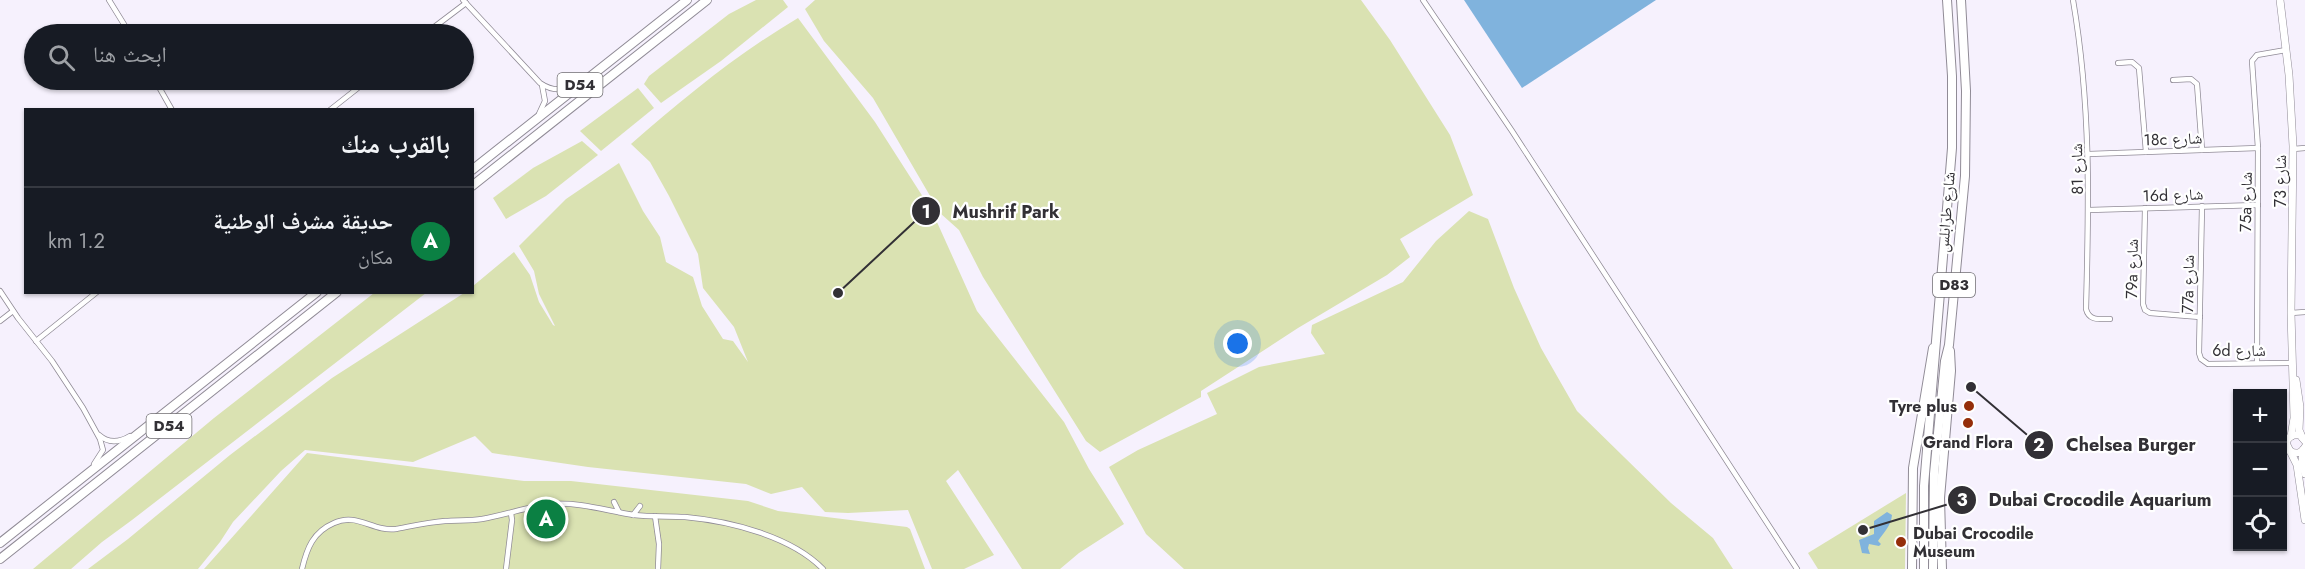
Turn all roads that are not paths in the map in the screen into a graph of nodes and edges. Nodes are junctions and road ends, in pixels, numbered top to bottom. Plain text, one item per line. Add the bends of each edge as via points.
1 (109, 0) edge
2 (687, 0) edge
3 (707, 0) edge
4 (1423, 0) edge
5 (1947, 0) edge
6 (1961, 0) edge
7 (2073, 0) edge
8 (2280, 0) edge
9 (464, 2) edge
10 (124, 24) edge
11 (437, 24) edge
12 (2287, 51) junction
13 (2118, 63) dead end
14 (602, 68) junction
15 (2173, 80) dead end
16 (540, 83) junction
17 (160, 90) edge
18 (355, 90) edge
19 (171, 108) edge
20 (333, 108) edge
21 (533, 122) junction
22 (2293, 147) junction
23 (2305, 147) edge
24 (2258, 148) junction
25 (2202, 150) junction
26 (2146, 152) junction
27 (2089, 154) junction
28 (474, 168) edge
29 (474, 184) edge
30 (2258, 205) junction
31 (2202, 206) junction
32 (2145, 208) junction
33 (2089, 210) junction
34 (0, 291) edge
35 (95, 294) edge
36 (314, 294) edge
37 (334, 294) edge
38 (13, 311) junction
39 (2305, 311) edge
40 (2291, 312) junction
41 (2200, 317) junction
42 (2110, 319) dead end
43 (0, 321) edge
44 (36, 341) junction
45 (1935, 342) junction
46 (1949, 345) junction
47 (2203, 361) joint
48 (2292, 361) junction
49 (2257, 362) junction
50 (155, 421) junction
51 (98, 433) junction
52 (2291, 436) junction
53 (2304, 439) edge
54 (2304, 449) edge
55 (2290, 451) junction
56 (2305, 474) edge
57 (81, 479) junction
58 (614, 502) dead end
59 (640, 506) dead end
60 (619, 512) junction
61 (511, 513) junction
62 (633, 515) junction
63 (655, 516) junction
64 (2305, 520) edge
65 (0, 543) edge
66 (0, 559) edge
67 (302, 569) edge
68 (506, 569) edge
69 (658, 569) edge
70 (823, 569) edge
71 (1797, 569) edge
72 (1912, 569) edge
73 (1924, 569) edge
74 (1933, 569) edge
75 (1942, 569) edge

1 - 10 street
2 - 14 highway, D54
3 - 29 highway, D54
4 - 71 street
5 - 45 highway, شارع طرابلس / D83 via 1952,148
6 - 46 highway, شارع طرابلس / D83 via 1965,176
7 - 27 street, شارع 81 via 2084,72
8 - 12 street, شارع 73
9 - 11 street
9 - 16 street
12 - 22 street, شارع 73
12 - 24 street, 75a شارع via 2257,55 2252,62
13 - 26 street via 2132,62 2139,68
14 - 16 street via 568,88 550,88
14 - 21 highway, D54
15 - 25 street via 2191,79 2197,84
16 - 21 street via 545,101
17 - 19 street
18 - 20 street
21 - 28 highway, D54
22 - 23 street
22 - 40 street, شارع 73
24 - 25 street, 18c شارع
24 - 30 street, 75a شارع
25 - 26 street, 18c شارع
26 - 27 street, 18c شارع
27 - 33 street, شارع 81
30 - 31 street, 16d شارع
30 - 49 street, 75a شارع
31 - 32 street, 16d شارع
31 - 41 street, 77a شارع
32 - 33 street, 16d شارع
32 - 41 street, 79a شارع via 2145,310
33 - 42 street, شارع 81 via 2086,312 2092,318
34 - 38 street
35 - 44 street
36 - 50 highway, D54
37 - 66 highway, D54
38 - 43 street
38 - 44 street
39 - 40 street
40 - 48 street, شارع 73
41 - 47 street, 77a شارع via 2199,353
44 - 51 street
45 - 72 highway via 1913,468
45 - 73 highway, شارع طرابلس / D83 via 1924,486
46 - 74 highway, شارع طرابلس / D83 via 1934,474
46 - 75 highway via 1951,371 1940,506
47 - 49 street, 6d شارع
48 - 49 street, 6d شارع
48 - 52 street, شارع 73
48 - 53 street, شارع 73
50 - 51 street via 119,441 105,440
50 - 57 highway, D54
51 - 57 street via 101,456
52 - 53 street
52 - 55 street, شارع 73 via 2286,443
54 - 55 street
54 - 56 street via 2301,462
55 - 64 street via 2298,471
57 - 65 highway, D54
58 - 60 street
59 - 62 street
60 - 61 street via 563,504
60 - 62 street
61 - 67 street via 392,529 355,519 338,521 312,540
61 - 68 street
62 - 63 street
63 - 69 street via 660,551
63 - 70 street via 707,520 761,535 801,550

